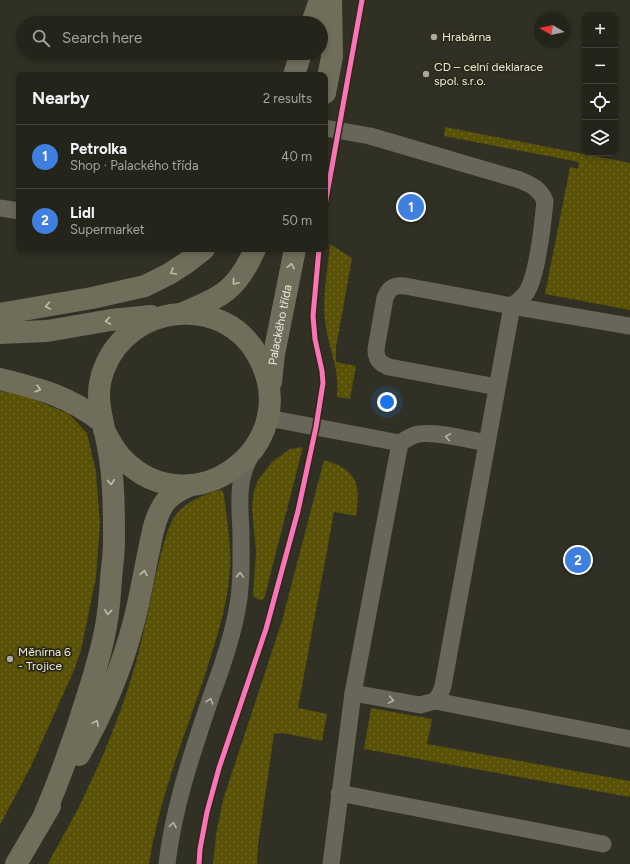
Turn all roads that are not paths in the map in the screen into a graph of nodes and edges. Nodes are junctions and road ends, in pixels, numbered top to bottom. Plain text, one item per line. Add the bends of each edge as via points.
1 (320, 0) edge
2 (331, 0) edge
3 (314, 16) edge
4 (299, 60) edge
5 (300, 60) edge
6 (295, 72) edge
7 (298, 72) edge
8 (328, 78) edge
9 (328, 129) edge
10 (0, 208) edge
11 (16, 211) edge
12 (200, 252) edge
13 (254, 252) edge
14 (293, 252) edge
15 (512, 306) junction
16 (0, 314) edge
17 (178, 314) junction
18 (630, 326) edge
19 (0, 333) edge
20 (0, 379) edge
21 (498, 387) junction
22 (269, 410) junction
23 (103, 426) junction
24 (400, 443) junction
25 (487, 443) junction
26 (254, 448) junction
27 (191, 485) junction
28 (353, 692) junction
29 (435, 701) junction
30 (630, 739) edge
31 (339, 793) junction
32 (42, 818) junction
33 (603, 844) dead end
34 (16, 864) edge
35 (167, 864) edge
36 (331, 864) edge

1 - 3 main road
2 - 8 main road via 332,57
4 - 6 main road
5 - 7 main road
9 - 15 lane via 370,136 520,180 538,190 545,201 535,267 526,293
10 - 11 lane
12 -> 16 main road via 169,274 144,286
13 -> 17 main road via 245,270 230,289 211,301
22 -> 14 main road, Palackého třída via 274,354
15 - 18 lane
15 - 21 lane
15 - 21 lane via 405,286 391,287 385,298 376,349 382,365
17 -> 19 main road via 31,333
17 - 22 main road via 214,318 247,340 256,351 267,375 270,388
17 - 23 main road via 159,317 131,331 111,355 104,369 98,399
20 -> 23 main road via 67,400 86,410
21 - 25 lane
22 - 24 lane
22 - 26 main road via 263,434
23 - 27 main road via 111,444 121,457 145,476 175,485
23 -> 32 main road via 110,465 114,544 106,627 96,670 75,734
25 -> 24 lane via 431,434 410,436
24 - 28 lane
25 - 29 lane via 443,686
26 - 27 main road via 234,469 220,477
35 -> 26 lane via 176,808 237,609 241,550 240,486 245,465
32 -> 27 main road via 85,744 112,688 135,620 152,534 160,510 174,493
28 -> 29 lane via 420,705
28 - 31 lane
29 - 30 lane
31 - 33 lane
31 - 36 lane
32 - 34 main road

